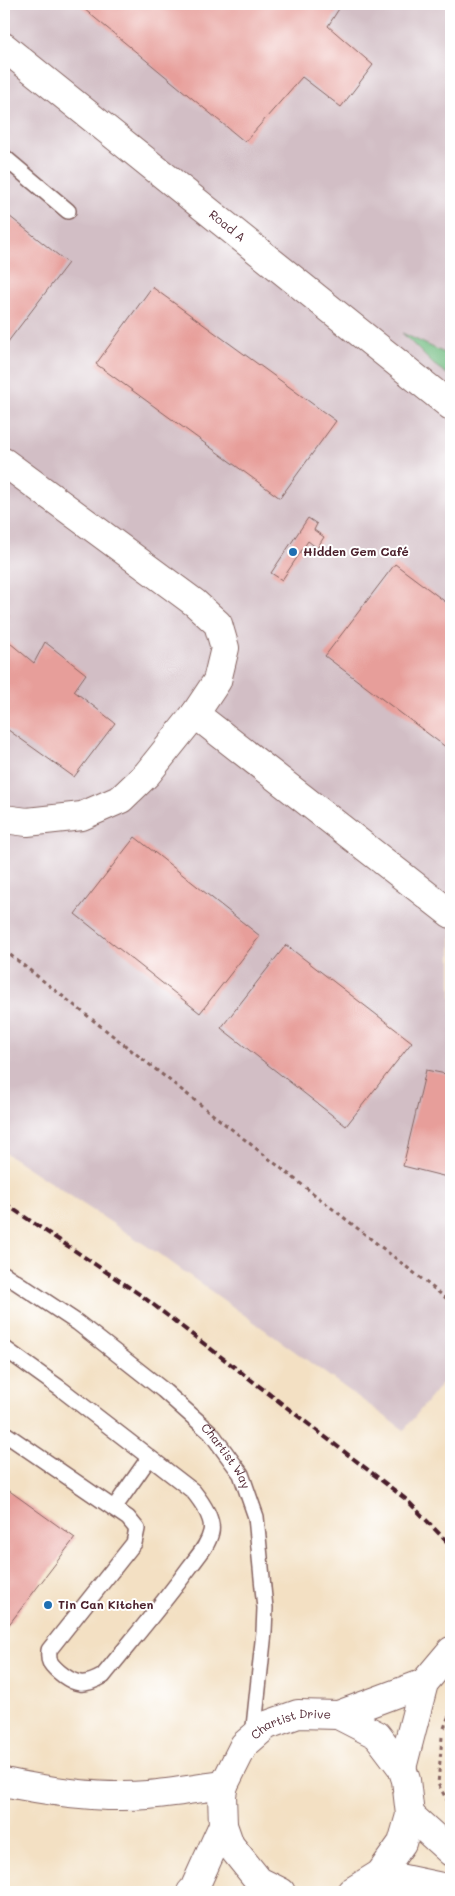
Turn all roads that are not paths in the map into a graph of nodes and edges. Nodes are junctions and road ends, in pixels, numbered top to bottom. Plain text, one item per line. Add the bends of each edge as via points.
1 (4, 47) edge
2 (4, 157) edge
3 (68, 210) dead end
4 (451, 406) edge
5 (4, 462) edge
6 (195, 714) junction
7 (16, 820) edge
8 (451, 914) edge
9 (4, 1274) edge
10 (4, 1348) edge
11 (4, 1433) edge
12 (149, 1458) dead end
13 (114, 1508) junction
14 (451, 1652) edge
15 (424, 1683) junction
16 (338, 1715) junction
17 (253, 1736) junction
18 (402, 1768) junction
19 (4, 1782) edge
20 (224, 1785) junction
21 (410, 1815) junction
22 (223, 1825) junction
23 (451, 1852) edge
24 (380, 1874) junction
25 (451, 1888) edge
26 (191, 1892) edge
27 (281, 1892) edge
28 (351, 1892) edge

1 - 4 street, Road A
2 - 3 lane
5 - 6 street via 195,603 218,624 225,648 217,681
6 - 7 street via 121,799 82,816
6 - 8 street
9 - 17 lane, Chartist Way via 78,1323 163,1390 211,1433 241,1474 256,1517 265,1608
10 - 13 lane via 193,1491 202,1502 210,1522 212,1531 204,1549 103,1676 79,1683 56,1669 49,1660 49,1650 134,1543 137,1529
11 - 13 lane
12 - 13 lane
14 - 15 street, Chartist Drive
15 - 16 street, Chartist Drive
15 - 18 street, Chartist Drive
16 - 17 street, Chartist Drive via 298,1714 267,1725
16 - 18 street, Chartist Drive via 377,1735
17 - 20 street, Chartist Drive via 244,1745
18 - 21 street, Chartist Drive
19 - 20 street via 52,1792 109,1796 148,1795
20 - 22 street, Chartist Drive
21 - 23 street
21 - 24 street, Chartist Drive via 402,1844
22 - 26 street, Chartist Drive
22 - 27 street, Chartist Drive via 230,1845 259,1881
24 - 25 street
24 - 28 street, Chartist Drive

